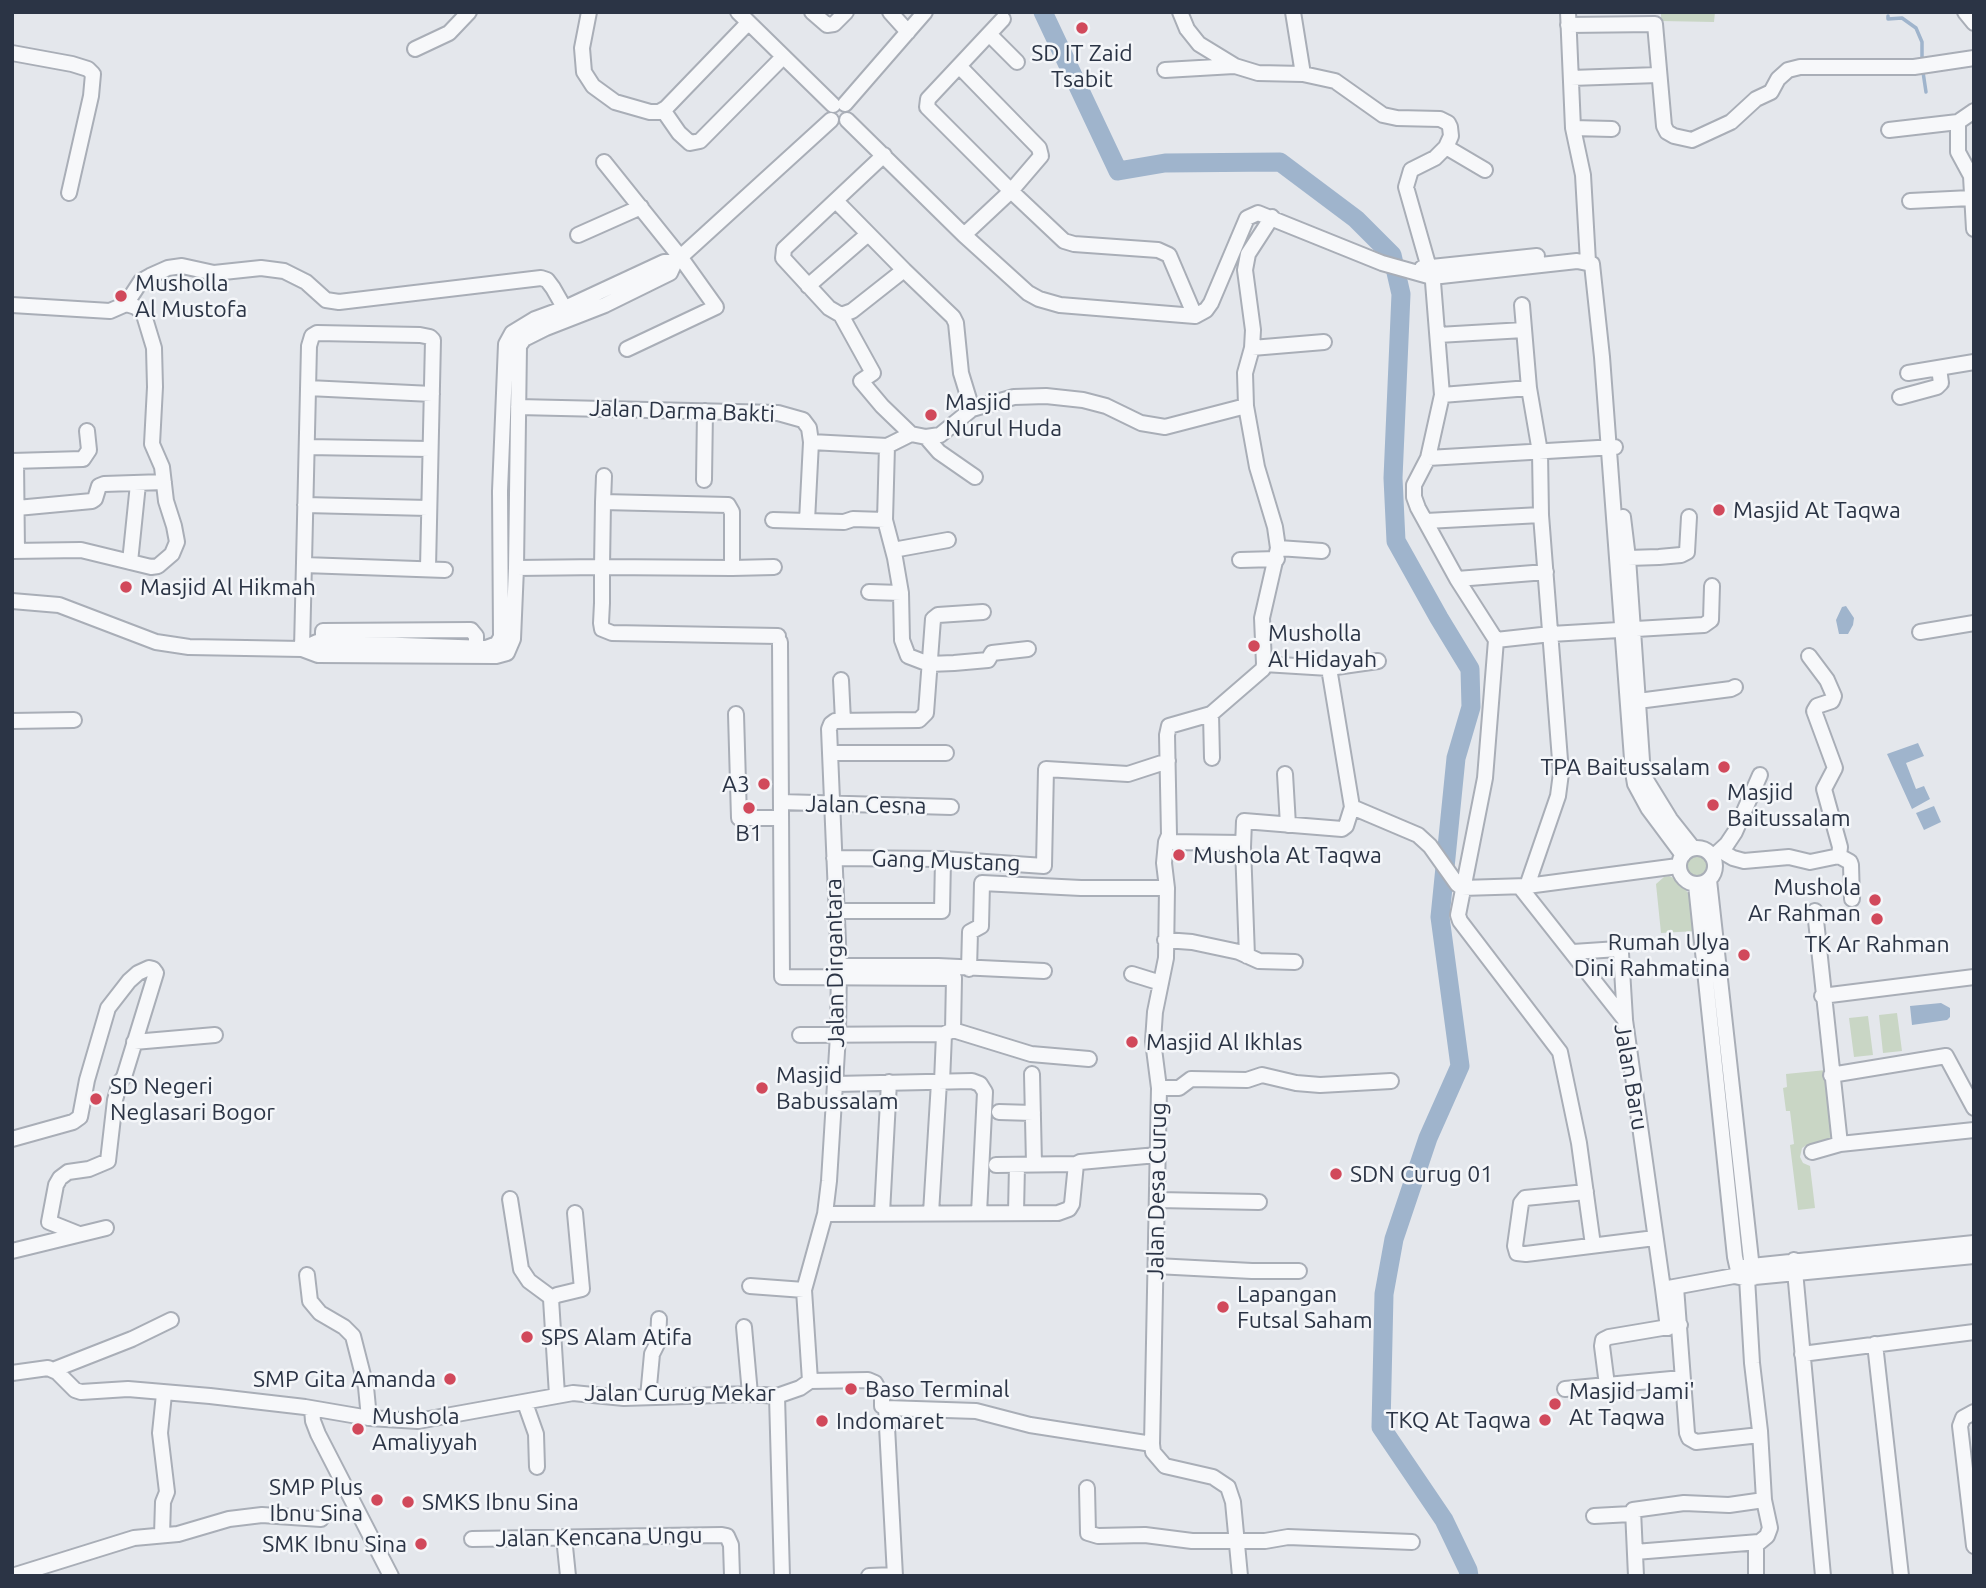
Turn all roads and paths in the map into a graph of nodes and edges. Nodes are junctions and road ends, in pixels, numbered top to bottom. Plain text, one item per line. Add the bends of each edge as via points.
1 (469, 12) edge
2 (589, 12) edge
3 (812, 12) edge
4 (846, 12) edge
5 (890, 12) edge
6 (925, 12) edge
7 (1180, 12) edge
8 (1293, 12) edge
9 (1965, 12) edge
10 (743, 18) edge
11 (1568, 18) edge
12 (1655, 18) edge
13 (1003, 19) dead end
14 (1974, 23) edge
15 (908, 32) junction
16 (989, 34) junction
17 (415, 49) dead end
18 (12, 53) edge
19 (783, 57) junction
20 (1017, 62) dead end
21 (1973, 63) edge
22 (959, 66) junction
23 (1235, 66) junction
24 (1165, 70) dead end
25 (1303, 74) junction
26 (1658, 75) junction
27 (1571, 78) junction
28 (836, 109) junction
29 (663, 110) junction
30 (1974, 111) edge
31 (1958, 122) junction
32 (1573, 128) junction
33 (1612, 129) dead end
34 (1889, 130) dead end
35 (1446, 147) junction
36 (884, 155) junction
37 (604, 162) dead end
38 (1485, 170) dead end
39 (1011, 191) junction
40 (69, 193) dead end
41 (1971, 198) junction
42 (836, 201) junction
43 (1910, 201) dead end
44 (640, 207) junction
45 (1272, 216) junction
46 (1974, 229) edge
47 (868, 234) junction
48 (964, 234) junction
49 (578, 235) dead end
50 (1588, 257) junction
51 (678, 260) junction
52 (904, 270) junction
53 (1431, 272) junction
54 (808, 286) junction
55 (126, 304) junction
56 (1522, 305) dead end
57 (12, 306) edge
58 (568, 314) junction
59 (841, 315) junction
60 (1195, 316) junction
61 (1524, 330) junction
62 (1438, 335) junction
63 (1324, 342) dead end
64 (1252, 348) junction
65 (627, 349) dead end
66 (1974, 362) edge
67 (1939, 368) junction
68 (1908, 373) dead end
69 (308, 388) junction
70 (1529, 388) junction
71 (432, 394) junction
72 (1442, 395) junction
73 (1900, 397) dead end
74 (1246, 406) junction
75 (519, 407) junction
76 (972, 409) junction
77 (705, 411) junction
78 (87, 431) dead end
79 (918, 435) junction
80 (811, 442) junction
81 (887, 446) junction
82 (307, 447) junction
83 (1613, 447) junction
84 (430, 449) junction
85 (1539, 452) junction
86 (1427, 458) junction
87 (14, 461) edge
88 (604, 476) dead end
89 (975, 477) dead end
90 (704, 480) dead end
91 (164, 482) junction
92 (138, 484) junction
93 (500, 491) junction
94 (517, 492) junction
95 (603, 502) junction
96 (305, 505) junction
97 (17, 508) junction
98 (428, 508) junction
99 (1541, 515) junction
100 (1689, 517) dead end
101 (773, 520) dead end
102 (885, 520) junction
103 (807, 521) junction
104 (1426, 521) junction
105 (1619, 521) junction
106 (948, 540) dead end
107 (893, 550) junction
108 (15, 551) edge
109 (1322, 551) dead end
110 (1278, 554) junction
111 (1628, 558) junction
112 (1240, 560) dead end
113 (130, 562) junction
114 (304, 565) junction
115 (602, 567) junction
116 (774, 567) dead end
117 (428, 568) junction
118 (516, 568) junction
119 (732, 568) junction
120 (444, 570) dead end
121 (1546, 572) junction
122 (1457, 579) junction
123 (1712, 586) dead end
124 (869, 592) dead end
125 (901, 593) junction
126 (12, 601) edge
127 (983, 611) dead end
128 (1974, 623) edge
129 (1628, 631) junction
130 (1920, 632) dead end
131 (1551, 634) junction
132 (1496, 640) junction
133 (302, 649) junction
134 (1028, 649) dead end
135 (1809, 656) dead end
136 (1378, 661) dead end
137 (929, 664) junction
138 (1264, 664) junction
139 (1329, 668) junction
140 (841, 680) dead end
141 (1735, 687) dead end
142 (1638, 701) junction
143 (736, 714) dead end
144 (1212, 714) junction
145 (74, 720) dead end
146 (12, 721) edge
147 (843, 721) junction
148 (831, 753) junction
149 (946, 753) dead end
150 (1212, 758) dead end
151 (1168, 761) junction
152 (1285, 774) dead end
153 (1760, 775) dead end
154 (781, 803) junction
155 (833, 805) junction
156 (951, 807) dead end
157 (1352, 807) junction
158 (781, 818) junction
159 (1288, 825) junction
160 (1166, 842) junction
161 (1243, 843) junction
162 (1717, 854) junction
163 (1685, 856) junction
164 (1839, 856) junction
165 (834, 858) junction
166 (943, 859) junction
167 (1702, 882) junction
168 (1459, 886) junction
169 (1523, 886) junction
170 (1167, 888) junction
171 (1852, 898) dead end
172 (837, 911) junction
173 (1815, 911) dead end
174 (1165, 940) junction
175 (1573, 952) junction
176 (1247, 956) junction
177 (1295, 962) dead end
178 (969, 969) junction
179 (839, 971) junction
180 (1044, 971) dead end
181 (951, 973) junction
182 (1132, 974) dead end
183 (1974, 977) edge
184 (1161, 983) junction
185 (1822, 996) junction
186 (1625, 1020) junction
187 (948, 1032) junction
188 (215, 1035) dead end
189 (800, 1035) dead end
190 (838, 1035) junction
191 (134, 1042) junction
192 (1089, 1059) dead end
193 (1032, 1074) dead end
194 (1831, 1075) junction
195 (1391, 1081) dead end
196 (889, 1082) junction
197 (940, 1082) junction
198 (835, 1084) junction
199 (1159, 1088) junction
200 (1974, 1108) edge
201 (999, 1112) dead end
202 (1033, 1113) junction
203 (1974, 1130) edge
204 (12, 1139) edge
205 (1840, 1144) junction
206 (1812, 1152) dead end
207 (1157, 1155) junction
208 (1034, 1164) junction
209 (1076, 1164) junction
210 (996, 1165) dead end
211 (1017, 1165) junction
212 (1586, 1192) junction
213 (510, 1199) dead end
214 (1158, 1200) junction
215 (1259, 1202) dead end
216 (575, 1213) dead end
217 (883, 1213) junction
218 (931, 1213) junction
219 (979, 1213) junction
220 (1016, 1213) junction
221 (825, 1214) junction
222 (106, 1228) dead end
223 (79, 1234) junction
224 (1655, 1238) junction
225 (1974, 1243) edge
226 (1593, 1245) junction
227 (12, 1251) edge
228 (1974, 1256) edge
229 (1156, 1266) junction
230 (1794, 1266) junction
231 (1299, 1271) dead end
232 (1744, 1273) junction
233 (307, 1275) dead end
234 (750, 1286) dead end
235 (1670, 1288) junction
236 (804, 1290) junction
237 (552, 1298) junction
238 (659, 1319) dead end
239 (171, 1320) dead end
240 (1674, 1326) junction
241 (744, 1327) dead end
242 (1974, 1332) edge
243 (1875, 1344) junction
244 (1802, 1354) junction
245 (53, 1370) junction
246 (12, 1373) edge
247 (1682, 1378) junction
248 (810, 1381) junction
249 (1607, 1385) junction
250 (1565, 1389) dead end
251 (164, 1394) junction
252 (750, 1394) junction
253 (557, 1395) junction
254 (777, 1396) junction
255 (648, 1397) junction
256 (525, 1403) junction
257 (886, 1408) junction
258 (312, 1409) junction
259 (1974, 1412) edge
260 (369, 1418) junction
261 (1760, 1435) junction
262 (1152, 1444) junction
263 (537, 1467) dead end
264 (1087, 1488) dead end
265 (1970, 1488) edge
266 (1764, 1500) junction
267 (1631, 1514) junction
268 (1594, 1516) dead end
269 (321, 1519) dead end
270 (162, 1535) junction
271 (564, 1537) junction
272 (472, 1539) dead end
273 (1237, 1541) junction
274 (1412, 1542) dead end
275 (1759, 1542) junction
276 (1974, 1546) edge
277 (1635, 1552) junction
278 (895, 1575) edge
279 (12, 1576) edge
280 (391, 1576) edge
281 (568, 1576) edge
282 (732, 1576) edge
283 (782, 1576) edge
284 (869, 1576) edge
285 (1240, 1576) edge
286 (1636, 1576) edge
287 (1756, 1576) edge
288 (1823, 1576) edge
289 (1901, 1576) edge

1 - 17 street via 449,33
2 - 29 street via 582,48 584,72 593,86 615,102 650,112
3 - 4 street via 827,25
5 - 15 street
6 - 15 street
7 - 23 street via 1199,44
8 - 25 street
9 - 14 street
10 - 19 street
10 - 29 street
11 - 12 street
11 - 27 street
12 - 26 street
13 - 16 street
15 - 28 street
16 - 20 street
16 - 22 street
18 - 40 street via 72,64 93,74
19 - 28 street
19 - 29 street via 699,141 690,142 679,133
21 - 26 street via 1787,70 1771,92 1731,122 1692,140 1667,132
22 - 39 street via 1041,152 1040,160
22 - 39 street via 928,99 927,107
23 - 24 street
23 - 25 street via 1258,73
25 - 35 street via 1335,81 1383,115 1445,120 1451,132
26 - 27 street
27 - 32 street
28 - 36 street via 849,111 847,120
28 - 51 street
30 - 31 street
31 - 34 street
31 - 41 street via 1958,152 1971,176
32 - 33 street
32 - 50 street via 1583,175
35 - 38 street
35 - 53 street via 1411,170 1406,180
36 - 42 street
36 - 48 street
37 - 44 street
39 - 48 street
39 - 60 street via 1069,243 1158,250 1170,255
41 - 43 street
41 - 46 street
42 - 47 street
42 - 54 street via 782,251 785,261
44 - 49 street
44 - 51 street
45 - 53 street via 1382,262
45 - 60 street via 1258,213 1247,218 1211,303
45 - 64 street via 1248,254 1245,270
47 - 52 street
47 - 54 street
48 - 60 street via 1039,299
50 - 53 street
50 - 83 street via 1594,257 1600,266
51 - 58 street via 664,262
51 - 65 street via 716,307
52 - 59 street
52 - 76 street via 957,323 961,373
53 - 62 street
54 - 59 street
55 - 57 street via 110,311
55 - 58 street via 141,281 183,266 214,273 261,268 284,271 326,300 339,302 541,278 547,280
55 - 91 street via 144,315 154,348 152,444
56 - 61 street
58 - 75 street via 519,346
58 - 93 street via 521,326 506,344
59 - 79 street via 873,373 861,381 882,406
61 - 62 street
61 - 70 street
62 - 72 street
63 - 64 street
64 - 74 street via 1245,373
66 - 67 street
67 - 68 street
67 - 73 street via 1941,383 1937,387
69 - 71 street
69 - 71 street via 310,340 317,333 420,335 434,342
69 - 82 street
70 - 72 street
70 - 85 street
71 - 84 street
72 - 86 street
74 - 76 street via 1164,427 1141,423 1106,406 1063,397 1013,397
74 - 110 street
75 - 77 street, Jalan Darma Bakti
75 - 94 street
76 - 79 street via 940,435
77 - 80 street, Jalan Darma Bakti via 788,414 803,420
77 - 90 street
78 - 87 street via 89,450 83,459
79 - 81 street
79 - 89 street
80 - 81 street
80 - 103 street
81 - 102 street
82 - 84 street
82 - 96 street
83 - 85 street
83 - 105 street
84 - 98 street
85 - 86 street
85 - 99 street
86 - 104 street via 1414,485
87 - 97 street
88 - 95 street
91 - 92 street
91 - 113 street via 177,542 172,554 158,566
92 - 97 street via 99,486 92,501
92 - 113 street
93 - 94 street
93 - 133 street via 501,637 493,646 475,646 471,630 323,631 323,642
94 - 118 street
95 - 115 street
95 - 119 street via 728,505 732,512
96 - 98 street
96 - 114 street
97 - 108 street
98 - 117 street
99 - 104 street
99 - 121 street
100 - 111 street via 1687,552
101 - 103 street
102 - 103 street
102 - 107 street
104 - 122 street
105 - 111 street
105 - 129 street
106 - 107 street
107 - 125 street
108 - 113 street via 80,550
109 - 110 street
110 - 112 street
110 - 138 street via 1262,618
111 - 129 street
114 - 117 street
114 - 133 street
115 - 118 street
115 - 119 street
115 - 154 street, Jalan Dirgantara via 601,622 607,632 779,639
116 - 119 street
117 - 120 street
118 - 133 street via 513,639 503,655 318,655
121 - 122 street
121 - 131 street
122 - 132 street
123 - 129 street via 1708,623
124 - 125 street
125 - 137 street via 902,640 908,656
126 - 133 street via 59,605 156,642
127 - 137 street via 933,619
128 - 130 street
129 - 131 street
129 - 142 street
129 - 163 street via 1635,784
131 - 132 street
131 - 169 street via 1561,773 1558,796
132 - 168 street via 1485,778
134 - 137 street via 992,653 988,660
135 - 164 street via 1834,696 1814,711 1835,768 1824,789
136 - 139 street
137 - 147 street via 926,713 919,720
138 - 139 street
138 - 144 street, Jalan Desa Curug
139 - 157 street
140 - 147 street
141 - 142 street
142 - 163 street via 1643,775 1670,819
143 - 158 street via 739,818
144 - 150 street
144 - 151 street, Jalan Desa Curug via 1168,726
145 - 146 street
147 - 148 street via 831,724
148 - 149 street
148 - 155 street, Jalan Dirgantara
151 - 160 street, Jalan Desa Curug via 1170,835
151 - 166 street, Gang Mustang via 1128,774 1046,769 1044,866
152 - 159 street
153 - 162 street via 1735,832
154 - 155 street, Jalan Cesna
154 - 158 street, Jalan Dirgantara
155 - 156 street, Jalan Cesna
155 - 165 street, Jalan Dirgantara
157 - 159 street via 1342,829
157 - 168 street via 1418,835
158 - 179 street, Jalan Dirgantara via 782,977
159 - 161 street via 1244,821
160 - 161 street
160 - 170 street, Jalan Desa Curug
161 - 176 street
162 - 163 street via 1702,848
162 - 164 street via 1744,861 1789,857 1810,862
162 - 167 street via 1715,872
163 - 167 street via 1683,878
163 - 169 street
164 - 171 street via 1851,865
165 - 166 street, Gang Mustang
165 - 172 street, Jalan Dirgantara
166 - 172 street via 942,911
167 - 232 street
168 - 169 street
168 - 212 street via 1460,921 1560,1052
169 - 175 street, Jalan Baru
170 - 174 street, Jalan Desa Curug
170 - 178 street via 982,883 981,926 970,932
172 - 179 street, Jalan Dirgantara
173 - 185 street
174 - 176 street
174 - 184 street, Jalan Desa Curug
175 - 186 street, Jalan Baru
175 - 186 street, Jalan Baru via 1618,948
176 - 177 street
178 - 180 street
178 - 181 street
179 - 181 street
179 - 190 street, Jalan Dirgantara
181 - 187 street
182 - 184 street
183 - 185 street
184 - 199 street, Jalan Desa Curug via 1153,1041
185 - 194 street
186 - 224 street, Jalan Baru
187 - 190 street
187 - 192 street via 1031,1054
187 - 197 street
188 - 191 street
189 - 190 street
190 - 198 street, Jalan Dirgantara
191 - 204 street via 156,973 151,968 129,981 108,1008 80,1117
191 - 223 street via 115,1100 108,1161 68,1172 56,1185 49,1222
193 - 202 street
194 - 200 street via 1946,1056
194 - 205 street
195 - 199 street via 1320,1085 1262,1075 1247,1080 1191,1079 1179,1088
196 - 197 street
196 - 198 street
196 - 217 street
197 - 218 street
197 - 219 street via 978,1082 985,1092
198 - 221 street, Jalan Dirgantara
199 - 207 street, Jalan Desa Curug
201 - 202 street
202 - 208 street
203 - 205 street
205 - 206 street
207 - 209 street
207 - 214 street, Jalan Desa Curug
208 - 209 street
208 - 211 street
209 - 220 street via 1075,1198 1069,1209
210 - 211 street
211 - 220 street
212 - 226 street
212 - 226 street via 1524,1198 1515,1246 1520,1255
213 - 237 street via 521,1269 528,1281
214 - 215 street
214 - 229 street, Jalan Desa Curug
216 - 237 street via 582,1289
217 - 218 street
217 - 221 street
218 - 219 street
219 - 220 street
221 - 236 street, Jalan Dirgantara
222 - 223 street
223 - 227 street
224 - 226 street
224 - 235 street, Jalan Baru
225 - 230 street
228 - 230 street
229 - 231 street
229 - 262 street, Jalan Desa Curug
230 - 232 street
230 - 244 street
232 - 235 street
232 - 261 street
233 - 260 street via 310,1301 354,1336
234 - 236 street
235 - 240 street, Jalan Baru
236 - 248 street, Jalan Dirgantara
237 - 253 street
238 - 255 street
239 - 245 street
240 - 247 street, Jalan Baru
240 - 249 street via 1604,1340
241 - 252 street
242 - 243 street
243 - 244 street
243 - 289 street
244 - 288 street
245 - 246 street
245 - 251 street, Jalan Curug Mekar via 81,1392 128,1389
247 - 249 street
247 - 261 street, Jalan Baru via 1689,1438 1696,1442
248 - 254 street, Jalan Curug Mekar
248 - 257 street, Jalan Curug Mekar via 868,1380 875,1383
249 - 250 street
251 - 258 street, Jalan Curug Mekar
251 - 270 street via 160,1433 167,1492
252 - 254 street, Jalan Curug Mekar
252 - 255 street, Jalan Curug Mekar
253 - 255 street, Jalan Curug Mekar
253 - 256 street, Jalan Curug Mekar
254 - 283 street
256 - 260 street, Jalan Curug Mekar via 418,1421
256 - 263 street via 536,1434
257 - 262 street via 976,1411 1030,1425
257 - 278 street
258 - 260 street, Jalan Curug Mekar
258 - 280 street via 318,1434
259 - 265 street via 1963,1418 1960,1426
261 - 266 street
262 - 273 street via 1165,1466 1213,1477 1228,1487
264 - 273 street via 1088,1533
265 - 276 street
266 - 267 street via 1729,1505 1684,1503 1636,1509
266 - 275 street via 1770,1528
267 - 268 street
267 - 277 street
269 - 270 street via 262,1515
270 - 279 street via 134,1538
271 - 272 street, Jalan Kencana Ungu
271 - 281 street
271 - 282 street, Jalan Kencana Ungu via 727,1536 732,1545
273 - 274 street via 1288,1537
273 - 285 street
275 - 277 street
275 - 287 street
277 - 286 street
278 - 284 street

